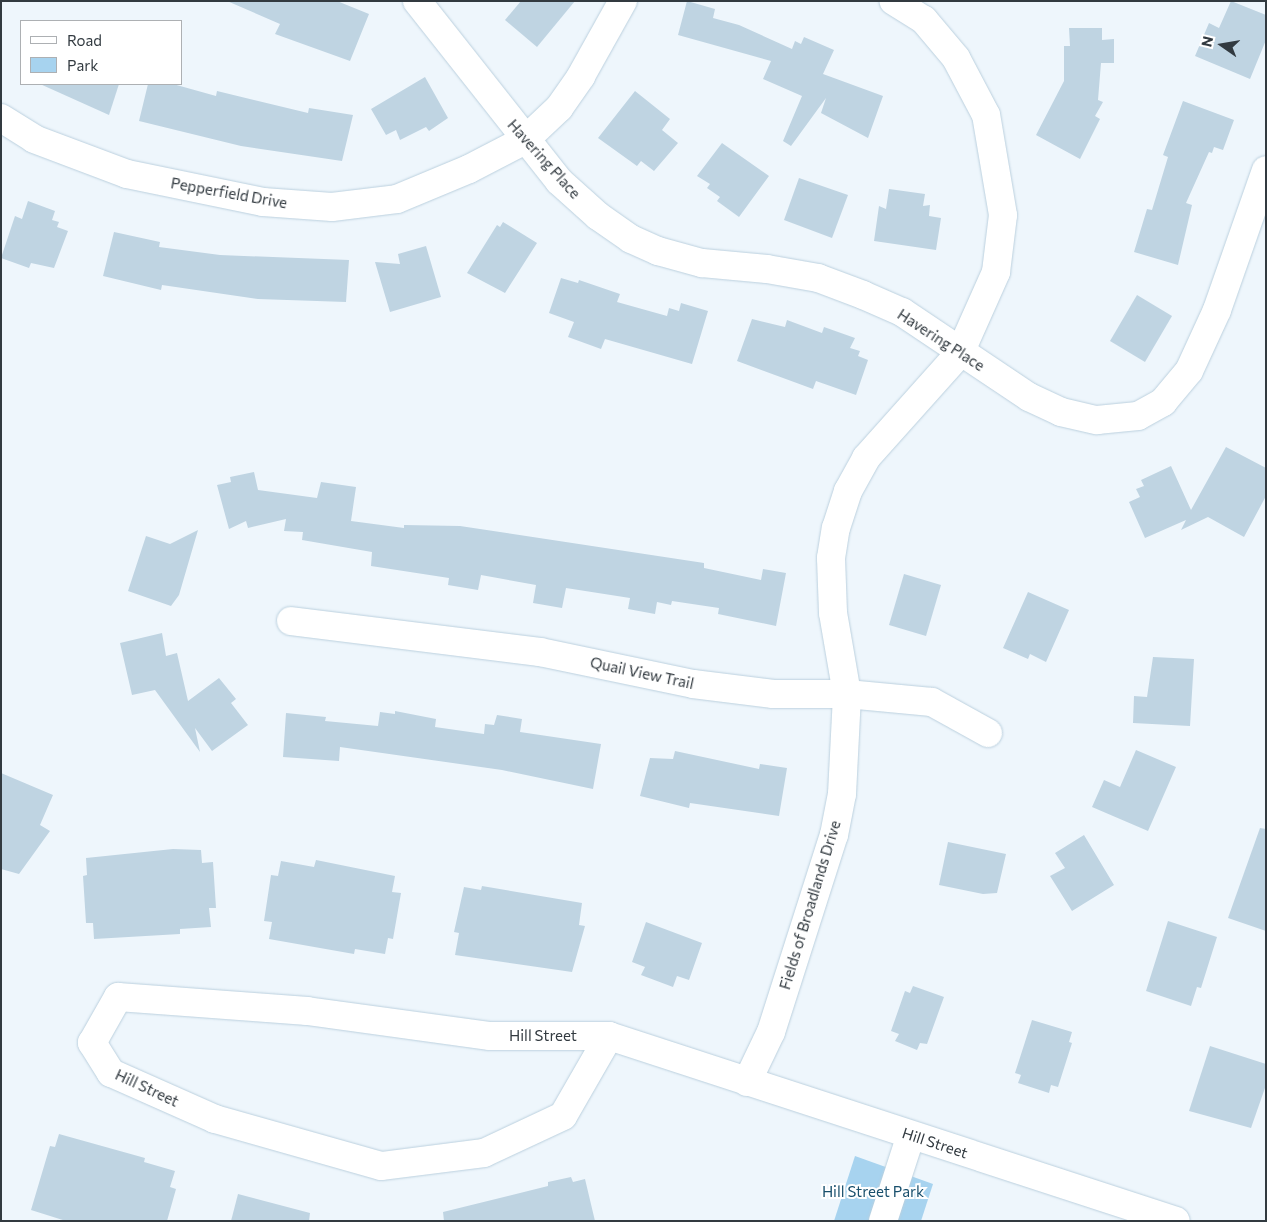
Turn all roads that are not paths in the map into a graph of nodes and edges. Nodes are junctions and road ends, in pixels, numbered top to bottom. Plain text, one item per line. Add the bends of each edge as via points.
1 (417, 1) edge
2 (623, 1) edge
3 (893, 1) edge
4 (1, 118) edge
5 (524, 140) junction
6 (1266, 170) edge
7 (960, 353) junction
8 (291, 620) dead end
9 (847, 694) junction
10 (988, 733) dead end
11 (609, 1036) junction
12 (747, 1082) junction
13 (911, 1135) junction
14 (883, 1221) edge
15 (1176, 1221) edge

1 - 5 street, Havering Place
2 - 5 street, Pepperfield Drive via 582,76 559,108
3 - 7 street, Fields of Broadlands Drive via 924,20 956,58 986,115 997,167 1003,215 996,272
4 - 5 street, Pepperfield Drive via 34,139 127,174 264,202 332,207 397,199 469,169
5 - 7 street, Havering Place via 572,193 632,239 658,251 702,263 818,278 902,312
6 - 7 street, Havering Place via 1217,310 1189,371 1163,402 1138,416 1097,420 1061,412 1029,397
7 - 9 street, Fields of Broadlands Drive via 866,458 848,491 831,558 833,613
8 - 9 street, Quail View Trail via 540,652 693,684 773,694
9 - 10 street, Quail View Trail via 932,702
9 - 12 street, Fields of Broadlands Drive via 842,794 834,835 771,1032
11 - 11 street, Hill Street via 490,1036 306,1012 118,997 92,1043 111,1073 215,1119 381,1166 484,1153 563,1116
11 - 12 street, Hill Street
12 - 13 street, Hill Street
13 - 14 street
13 - 15 street, Hill Street

